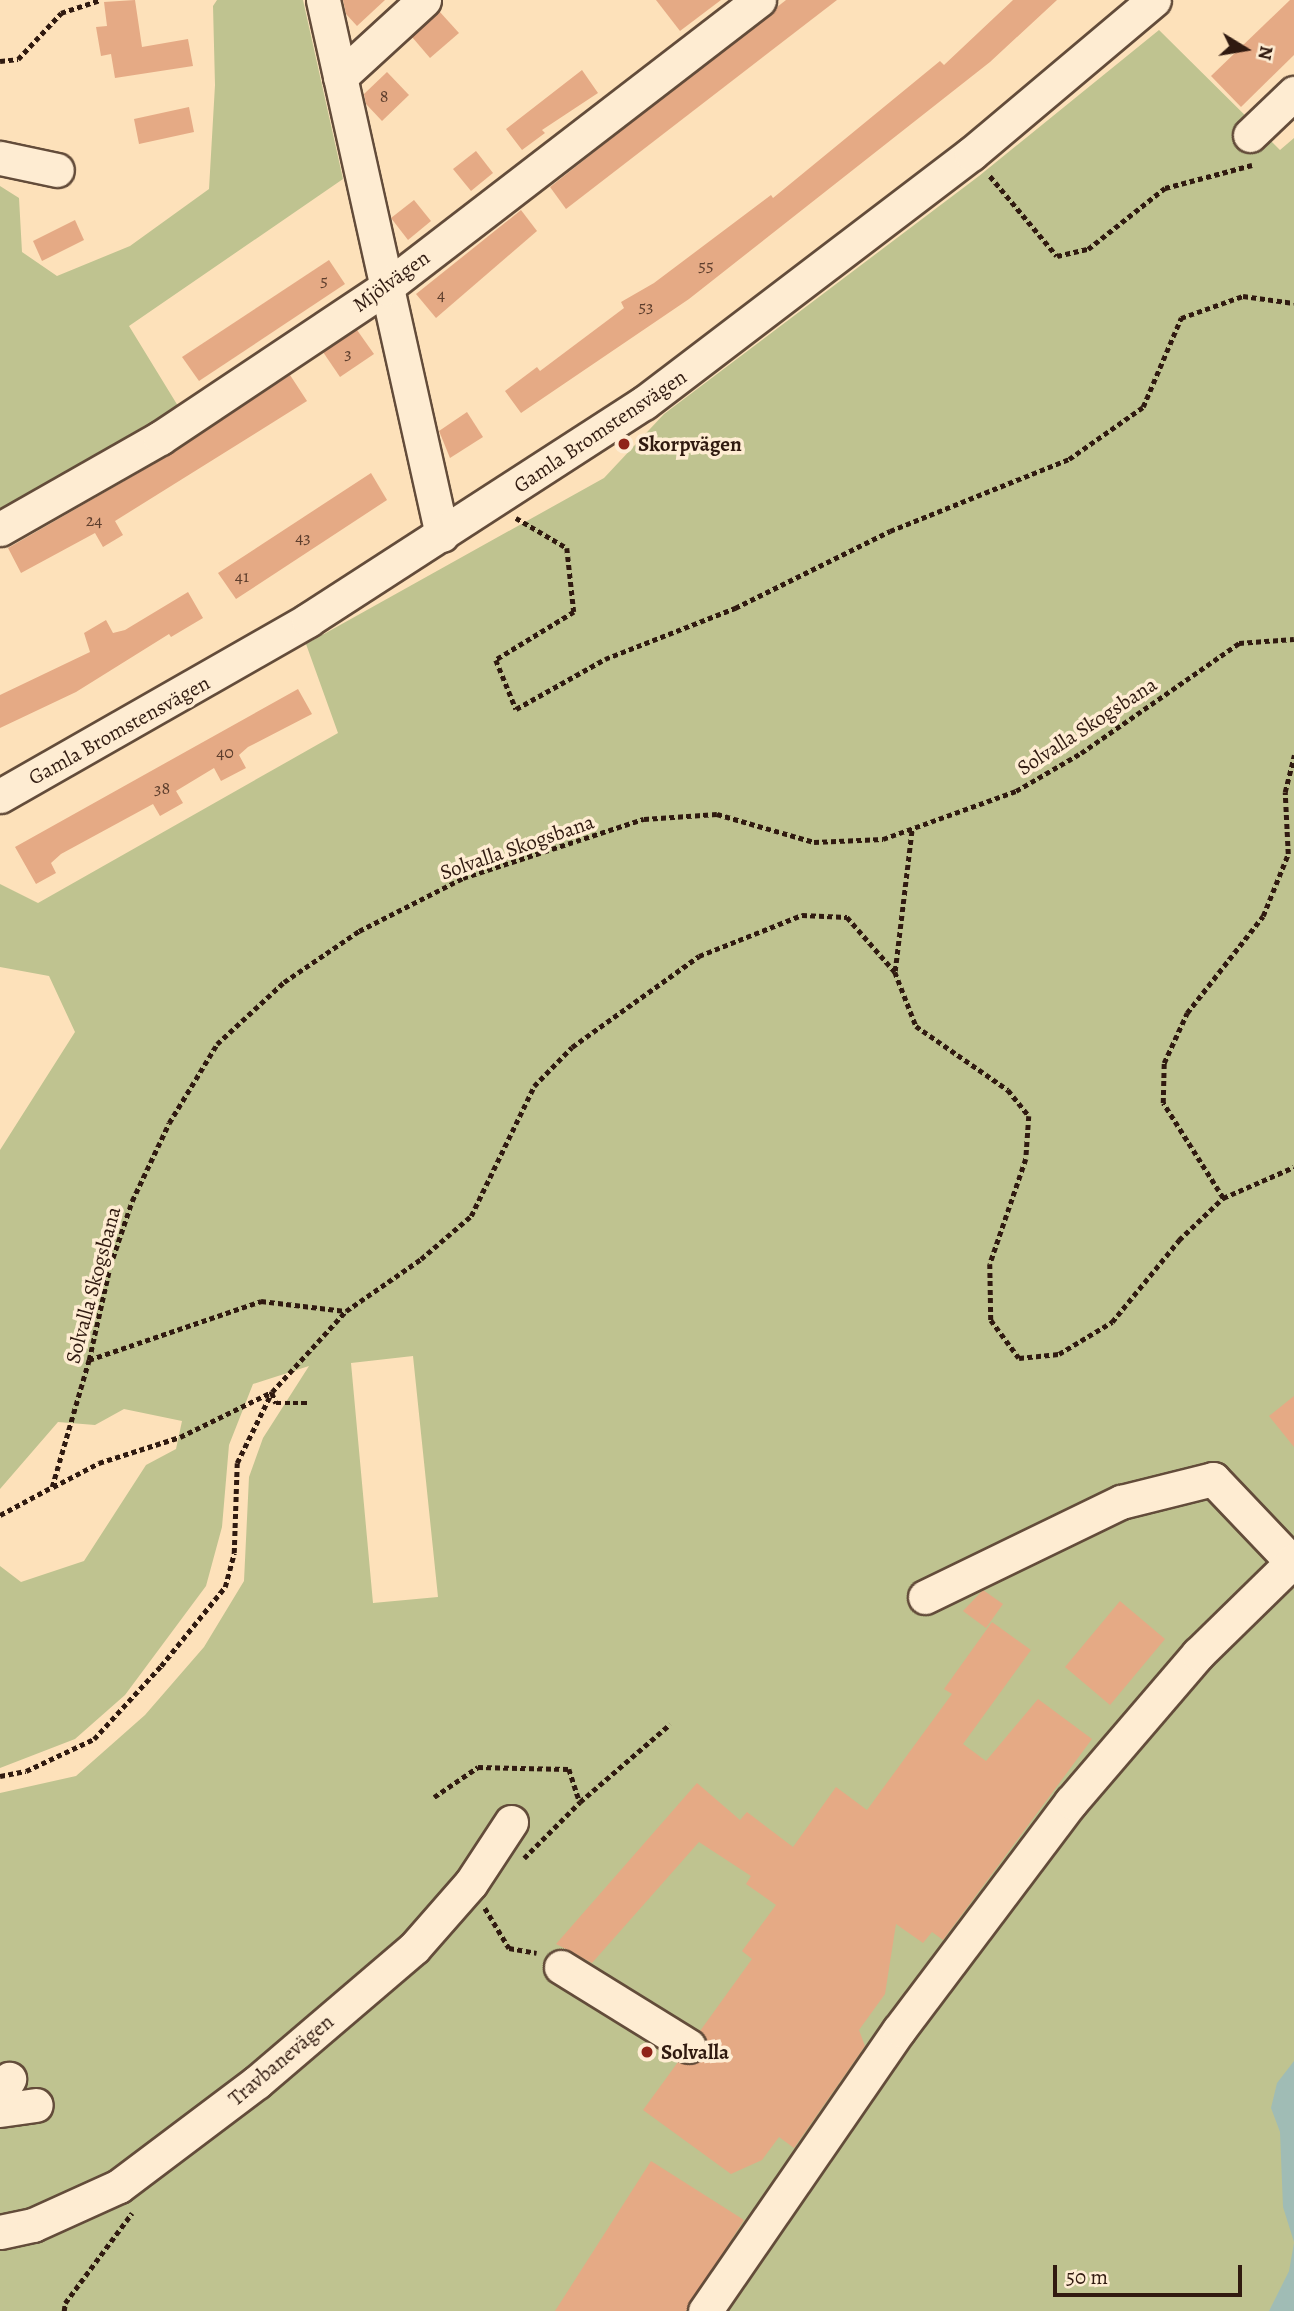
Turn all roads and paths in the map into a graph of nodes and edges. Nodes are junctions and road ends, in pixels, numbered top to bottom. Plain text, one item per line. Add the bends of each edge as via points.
1 (100, 0) edge
2 (323, 0) edge
3 (424, 0) edge
4 (759, 0) edge
5 (1154, 0) edge
6 (0, 61) edge
7 (340, 77) junction
8 (1294, 93) edge
9 (1252, 150) joint
10 (971, 154) junction
11 (0, 158) edge
12 (57, 170) dead end
13 (385, 288) junction
14 (1294, 303) edge
15 (491, 504) junction
16 (0, 530) edge
17 (442, 535) junction
18 (1294, 639) edge
19 (1294, 755) edge
20 (0, 796) edge
21 (912, 828) junction
22 (895, 972) junction
23 (1294, 1167) edge
24 (1223, 1198) junction
25 (346, 1311) junction
26 (89, 1360) junction
27 (272, 1392) junction
28 (308, 1403) dead end
29 (52, 1487) junction
30 (0, 1515) edge
31 (1292, 1560) edge
32 (925, 1597) dead end
33 (670, 1724) dead end
34 (0, 1776) edge
35 (434, 1797) dead end
36 (511, 1822) dead end
37 (471, 1883) junction
38 (561, 1967) joint
39 (689, 2046) dead end
40 (3, 2094) edge
41 (36, 2105) dead end
42 (0, 2232) edge
43 (705, 2311) edge

1 - 6 path via 61,13 18,59
2 - 7 street
3 - 7 street
4 - 13 street, Mjölvägen
5 - 10 street, Gamla Bromstensvägen
7 - 13 street
8 - 9 street
9 - 10 path via 1165,188 1088,249 1057,256
10 - 15 street, Gamla Bromstensvägen via 729,341
11 - 12 street
13 - 16 street, Mjölvägen via 160,438
13 - 17 street
14 - 15 path via 1243,296 1181,318 1143,407 1069,459 890,531 735,608 606,659 516,709 496,660 574,612 567,548
15 - 17 street, Gamla Bromstensvägen
17 - 20 street, Gamla Bromstensvägen via 227,669
18 - 21 path, Solvalla Skogsbana via 1239,643 1081,753 1016,791
19 - 24 path via 1285,792 1288,854 1263,916 1187,1013 1164,1063 1163,1103
21 - 22 path
21 - 26 path, Solvalla Skogsbana via 883,839 814,842 717,814 643,820 463,878 359,932 284,982 217,1044 169,1123 132,1201 110,1266
22 - 24 path via 916,1026 1009,1090 1030,1116 1026,1159 989,1264 991,1320 1019,1359 1059,1353 1112,1322 1179,1240
22 - 25 path via 847,917 802,915 699,956 572,1047 534,1086 471,1216 421,1259
23 - 24 path
25 - 26 path via 261,1301
25 - 27 path
26 - 29 path, Solvalla Skogsbana
27 - 28 path via 276,1403
27 - 29 path via 180,1437 99,1464
27 - 34 path via 237,1464 234,1553 225,1587 94,1739 26,1771
29 - 30 path
31 - 32 street via 1213,1479 1121,1502
31 - 43 street via 1198,1654 1071,1802 899,2030
33 - 35 path via 580,1802 569,1769 478,1767
36 - 37 street, Travbanevägen
37 - 38 path via 509,1948 548,1955
37 - 42 street, Travbanevägen via 403,1956 257,2082 119,2186 33,2225
38 - 39 street
40 - 41 street

